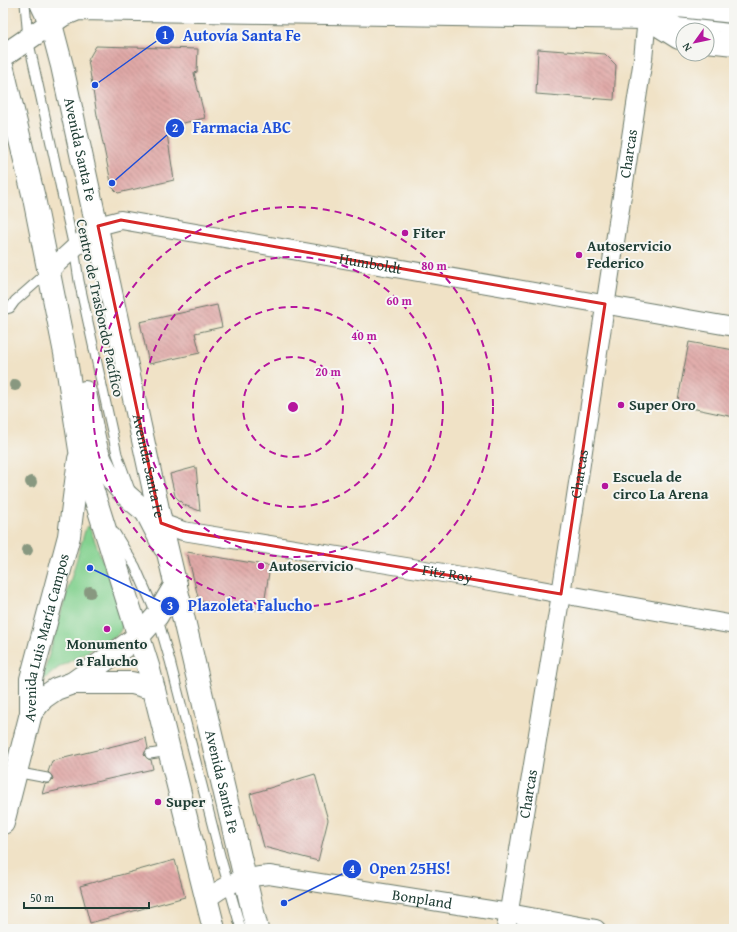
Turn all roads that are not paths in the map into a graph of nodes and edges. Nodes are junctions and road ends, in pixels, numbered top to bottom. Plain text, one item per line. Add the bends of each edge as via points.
1 (25, 3) edge
2 (41, 3) edge
3 (734, 12) edge
4 (647, 18) junction
5 (51, 24) junction
6 (734, 29) edge
7 (675, 36) edge
8 (28, 39) junction
9 (715, 42) edge
10 (734, 44) edge
11 (3, 56) edge
12 (3, 69) edge
13 (98, 226) junction
14 (74, 248) junction
15 (48, 272) junction
16 (605, 304) junction
17 (3, 310) edge
18 (734, 328) edge
19 (65, 353) junction
20 (80, 450) junction
21 (97, 505) junction
22 (136, 505) junction
23 (161, 523) junction
24 (176, 584) junction
25 (560, 594) junction
26 (157, 616) junction
27 (734, 625) edge
28 (139, 636) junction
29 (73, 683) junction
30 (154, 689) junction
31 (31, 713) junction
32 (15, 772) junction
33 (47, 778) dead end
34 (3, 823) edge
35 (237, 881) junction
36 (210, 915) edge
37 (508, 921) edge
38 (241, 929) edge
39 (257, 929) edge
40 (596, 929) edge

1 - 8 lane, Centro de Trasbordo Pacífico
2 - 5 main road, Avenida Santa Fe
3 - 4 main road via 678,6
4 - 5 main road via 588,14 78,9
4 - 6 lane
4 - 7 main road
4 - 16 street, Charcas
5 - 8 main road
5 - 13 main road, Avenida Santa Fe
8 - 11 main road
8 - 14 lane, Centro de Trasbordo Pacífico
9 - 10 main road
12 - 15 main road via 34,198
13 - 14 street, Humboldt
13 - 16 street, Humboldt via 121,220
13 - 23 main road, Avenida Santa Fe
14 - 15 street, Humboldt
14 - 22 lane, Centro de Trasbordo Pacífico via 117,454
15 - 17 lane via 15,300 10,308
15 - 19 main road
16 - 18 street, Humboldt
16 - 25 street, Charcas
19 - 20 main road
19 - 22 main road via 82,377 100,456 112,479
20 - 21 main road
20 - 31 main road, Avenida Luis María Campos via 69,536 31,679
21 - 26 lane via 135,566
21 - 28 main road
22 - 23 main road
22 - 24 lane, Centro de Trasbordo Pacífico
23 - 24 main road, Avenida Santa Fe
23 - 25 street, Fitz Roy via 183,531
24 - 26 main road
24 - 35 main road, Avenida Santa Fe
25 - 27 street, Fitz Roy
25 - 37 street, Charcas
26 - 28 main road
26 - 35 lane via 220,855
28 - 29 main road
28 - 30 main road
29 - 30 main road via 132,683
29 - 31 main road via 56,689 43,698
30 - 36 main road via 159,753
31 - 32 main road, Avenida Luis María Campos
32 - 33 lane
32 - 34 main road, Avenida Luis María Campos
35 - 36 street, Bonpland
35 - 37 street, Bonpland via 269,875
35 - 38 lane
35 - 39 main road, Avenida Santa Fe
37 - 40 street, Bonpland

